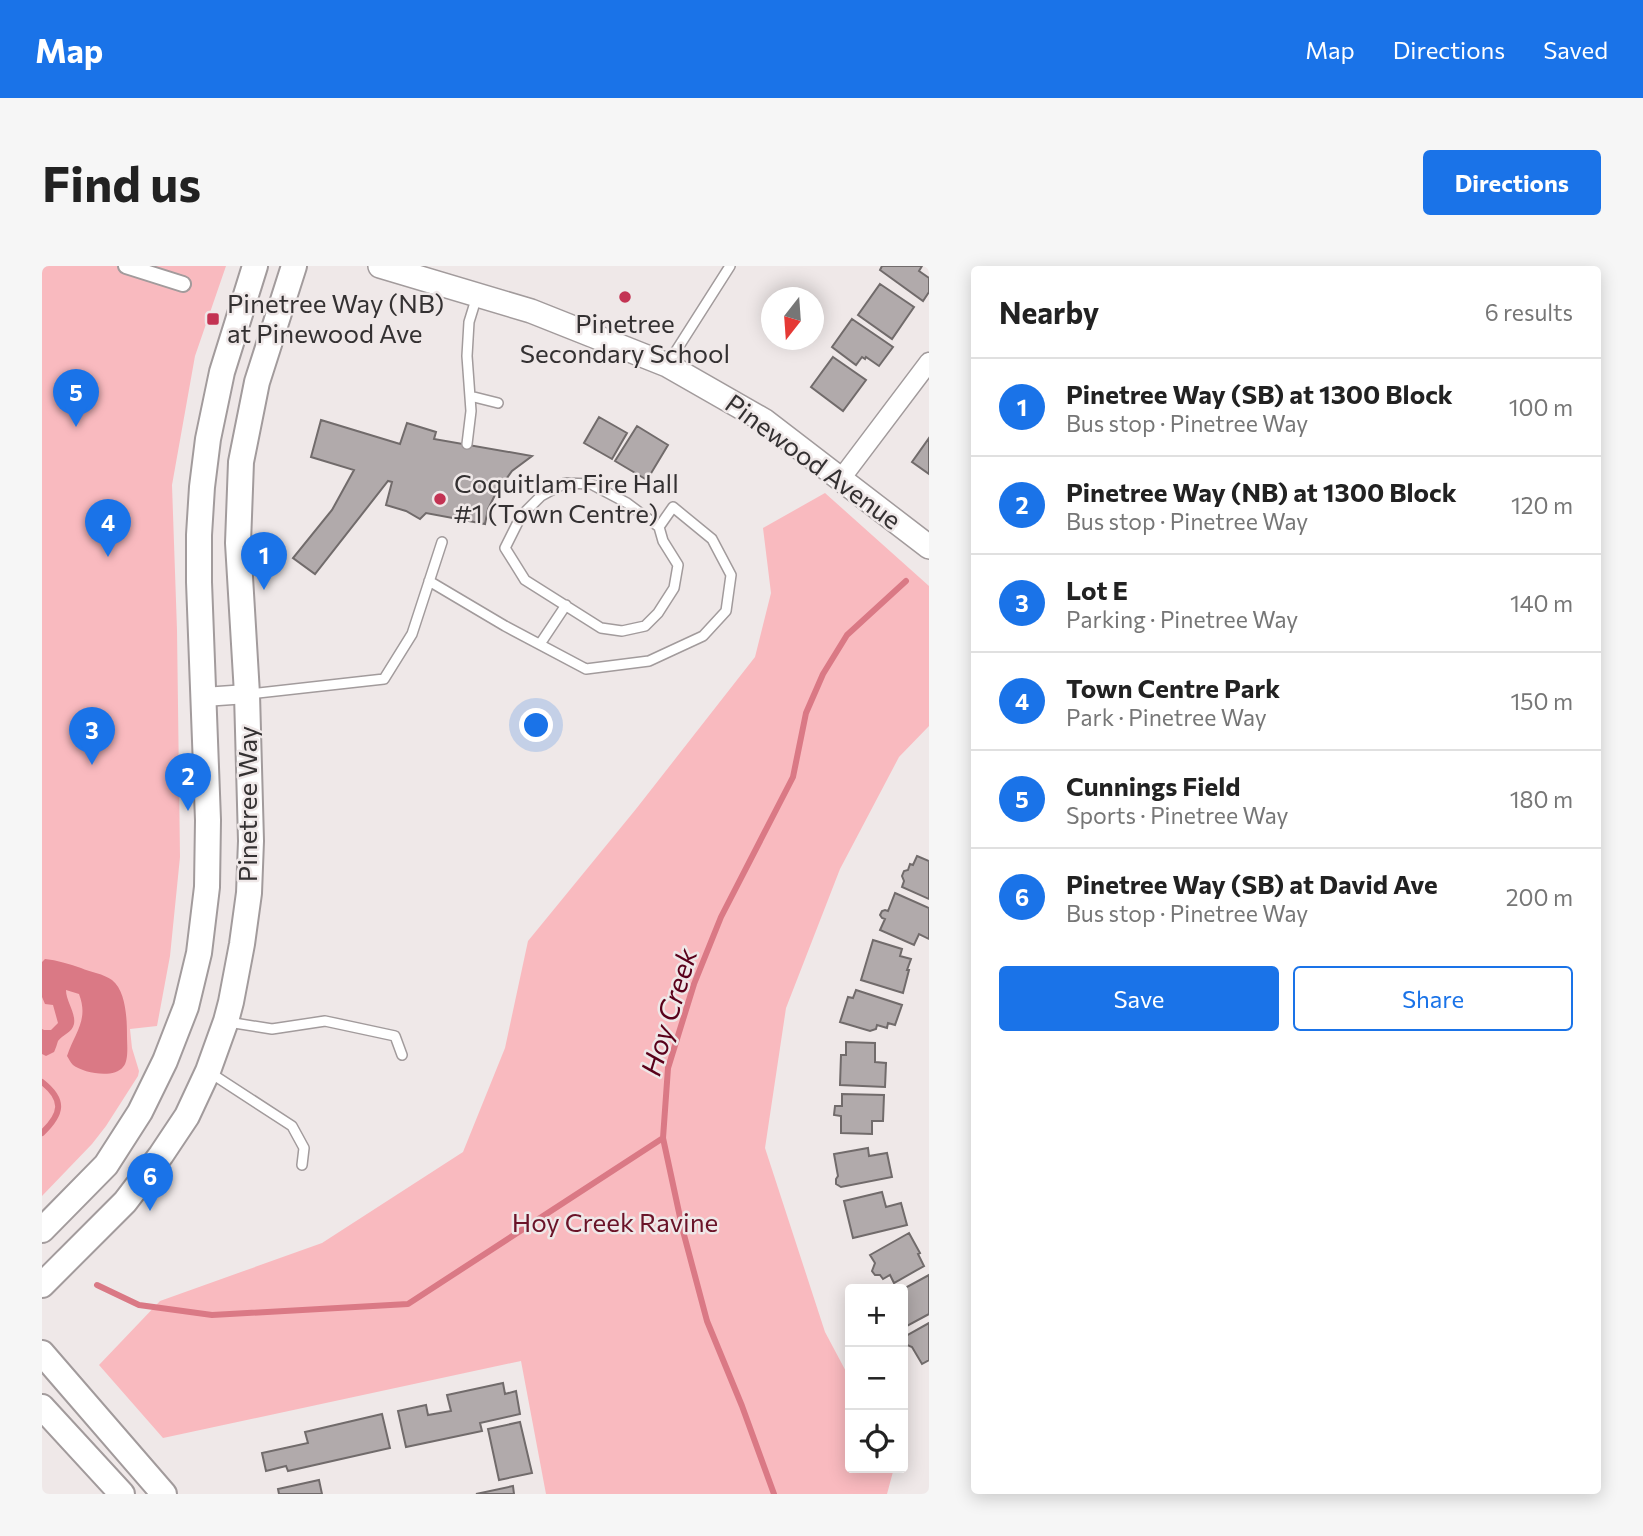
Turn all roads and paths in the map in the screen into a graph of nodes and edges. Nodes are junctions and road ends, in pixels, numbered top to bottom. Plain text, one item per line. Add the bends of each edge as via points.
1 (126, 266) edge
2 (255, 266) edge
3 (294, 266) edge
4 (380, 266) edge
5 (730, 266) edge
6 (183, 284) dead end
7 (477, 295) junction
8 (929, 362) edge
9 (667, 365) junction
10 (470, 396) junction
11 (498, 403) dead end
12 (467, 444) dead end
13 (840, 480) junction
14 (659, 527) junction
15 (442, 541) dead end
16 (929, 547) edge
17 (429, 581) junction
18 (566, 605) junction
19 (540, 644) junction
20 (247, 694) junction
21 (204, 697) junction
22 (226, 1021) junction
23 (402, 1055) dead end
24 (208, 1071) junction
25 (302, 1165) dead end
26 (44, 1227) edge
27 (42, 1285) edge
28 (42, 1353) edge
29 (42, 1407) edge
30 (122, 1494) edge
31 (164, 1494) edge

1 - 6 street
2 - 21 main road, Pinetree Way via 222,372 202,487
3 - 20 main road, Pinetree Way via 257,382 241,462 238,542
4 - 7 street, Pinewood Avenue
5 - 9 lane
7 - 9 street, Pinewood Avenue
7 - 10 lane via 469,322
8 - 13 street
9 - 13 street, Pinewood Avenue via 765,421
10 - 11 lane
10 - 12 lane
13 - 16 street, Pinewood Avenue
14 - 18 lane via 678,565 674,588 645,626 621,631 601,628
14 - 18 lane via 591,484 565,483 541,496 522,516 505,548 525,580
14 - 19 lane via 673,507 712,539 732,575 726,611 703,636 649,661 586,669
15 - 17 lane
17 - 19 lane
17 - 20 lane via 412,634 384,679
18 - 19 lane
20 - 21 street
20 - 22 main road, Pinetree Way via 249,893
21 - 26 main road, Pinetree Way via 207,887 186,1007 140,1112 106,1164
22 - 23 lane via 272,1029 325,1021 395,1036
22 - 24 main road, Pinetree Way
24 - 25 lane via 292,1126 304,1148
24 - 27 main road, Pinetree Way via 187,1116 125,1202
28 - 31 main road
29 - 30 main road

